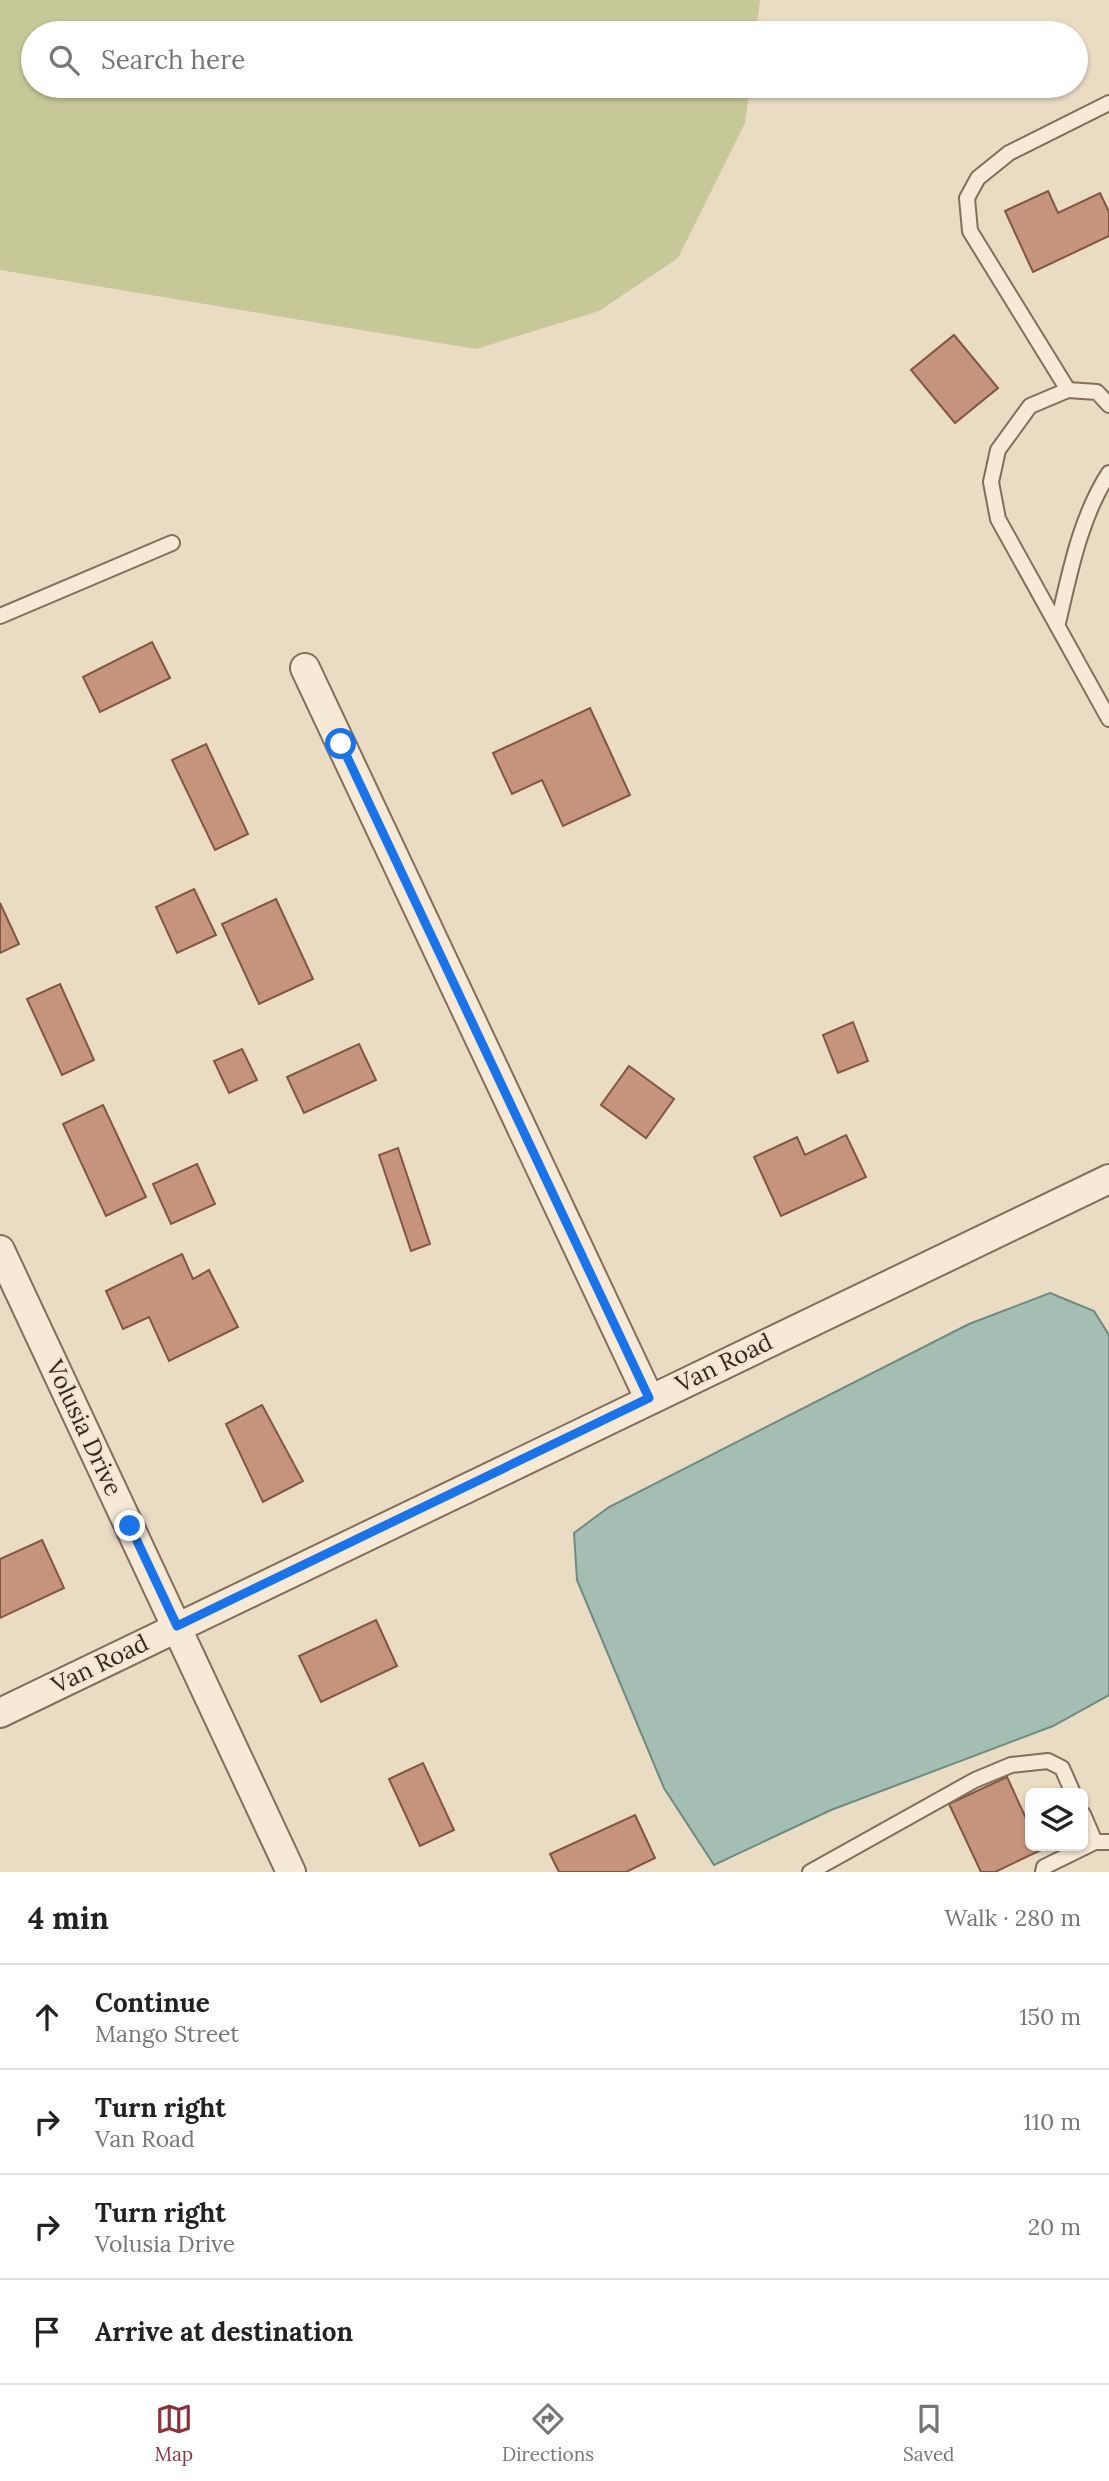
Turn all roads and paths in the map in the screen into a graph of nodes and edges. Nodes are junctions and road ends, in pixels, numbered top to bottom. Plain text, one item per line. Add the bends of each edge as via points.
1 (1109, 103) edge
2 (1068, 390) junction
3 (1109, 405) edge
4 (1109, 472) edge
5 (172, 543) dead end
6 (0, 616) edge
7 (1058, 623) junction
8 (305, 668) dead end
9 (1109, 719) edge
10 (1109, 1179) edge
11 (0, 1250) edge
12 (649, 1398) junction
13 (177, 1626) junction
14 (0, 1713) edge
15 (1071, 1788) edge
16 (1088, 1821) edge
17 (1102, 1842) edge
18 (291, 1872) edge
19 (810, 1872) edge
20 (1043, 1872) edge

1 - 2 lane via 1009,153 978,178 967,198 970,231
2 - 3 lane via 1097,392
2 - 7 lane via 1030,406 998,450 991,482 998,519
4 - 7 lane via 1076,546
5 - 6 lane
7 - 9 lane
8 - 12 street
10 - 12 street, Van Road
11 - 13 street, Volusia Drive
12 - 13 street, Van Road
13 - 14 street, Van Road
13 - 18 street, Volusia Drive
15 - 19 lane via 1062,1768 1048,1761 1011,1765 975,1780
16 - 17 lane
17 - 20 lane via 1044,1867

